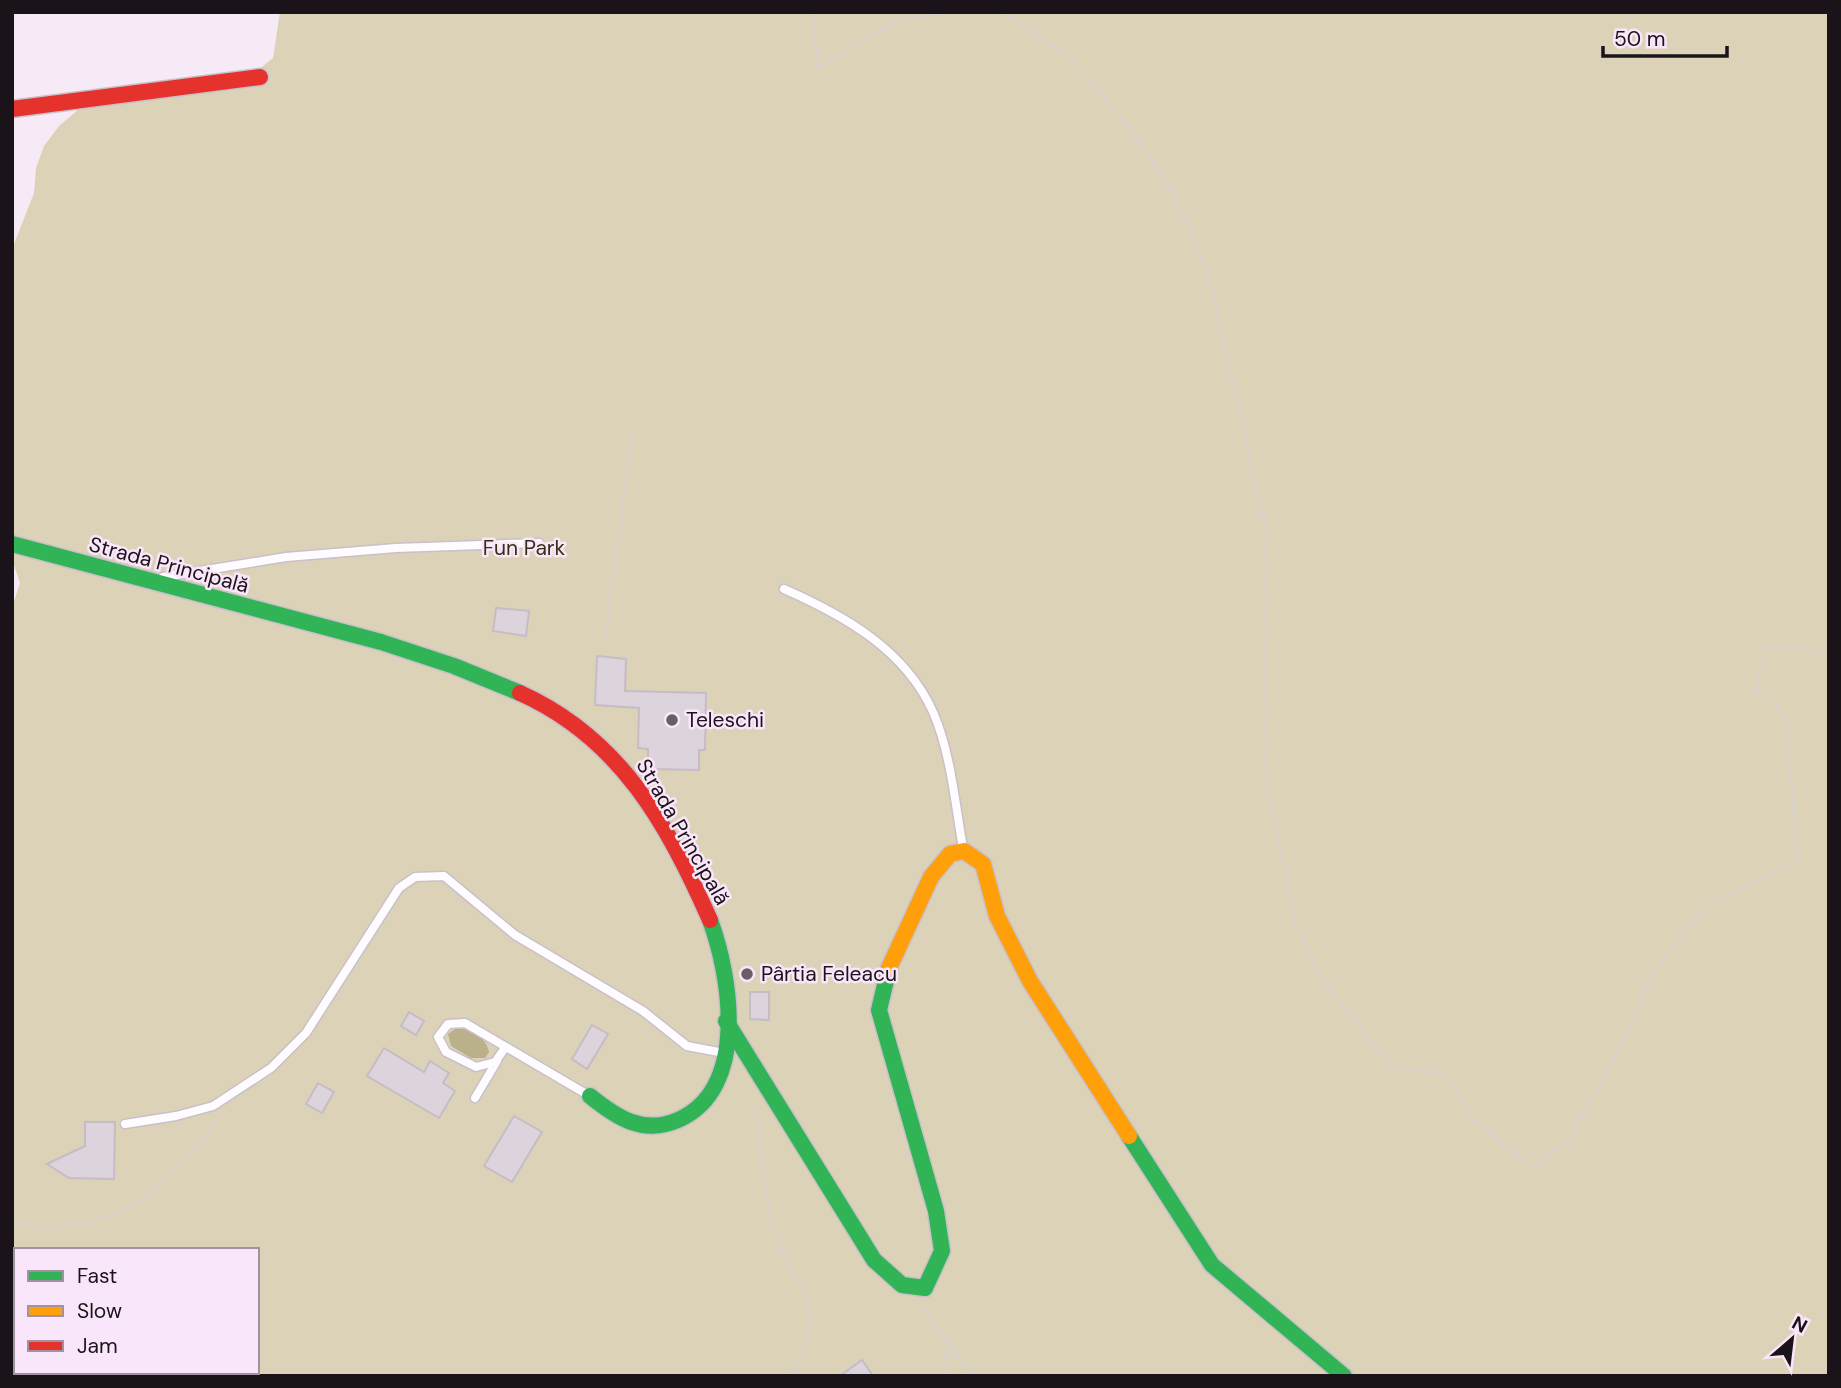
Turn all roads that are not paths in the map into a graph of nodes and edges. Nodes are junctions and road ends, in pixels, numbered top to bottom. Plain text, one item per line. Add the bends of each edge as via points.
1 (260, 77) dead end
2 (12, 109) edge
3 (539, 543) dead end
4 (12, 544) edge
5 (138, 579) junction
6 (784, 589) dead end
7 (964, 851) junction
8 (726, 1021) junction
9 (505, 1048) junction
10 (724, 1053) junction
11 (499, 1058) junction
12 (590, 1097) joint
13 (475, 1098) dead end
14 (125, 1124) dead end
15 (1345, 1376) edge

1 - 2 street
3 - 5 lane via 286,557
4 - 5 street, Strada Principală
5 - 8 street, Strada Principală via 447,663 560,713 580,727 618,761 705,906 725,970
6 - 7 lane via 837,612 897,658 933,712
7 - 8 street via 950,854 931,877 886,974 879,1010 936,1211 942,1251 925,1288 911,1290 893,1280 874,1260
7 - 15 street via 983,864 997,916 1037,992 1212,1265
8 - 10 street, Strada Principală
9 - 11 lane
9 - 11 lane via 465,1023 448,1024 439,1032 441,1047 464,1064 483,1067
9 - 12 lane
10 - 12 street, Strada Principală via 722,1070 708,1098 683,1119 645,1126 613,1115
10 - 14 lane via 687,1046 643,1011 515,935 454,882 435,874 409,880 400,888 306,1033 271,1068 197,1111
11 - 13 lane

